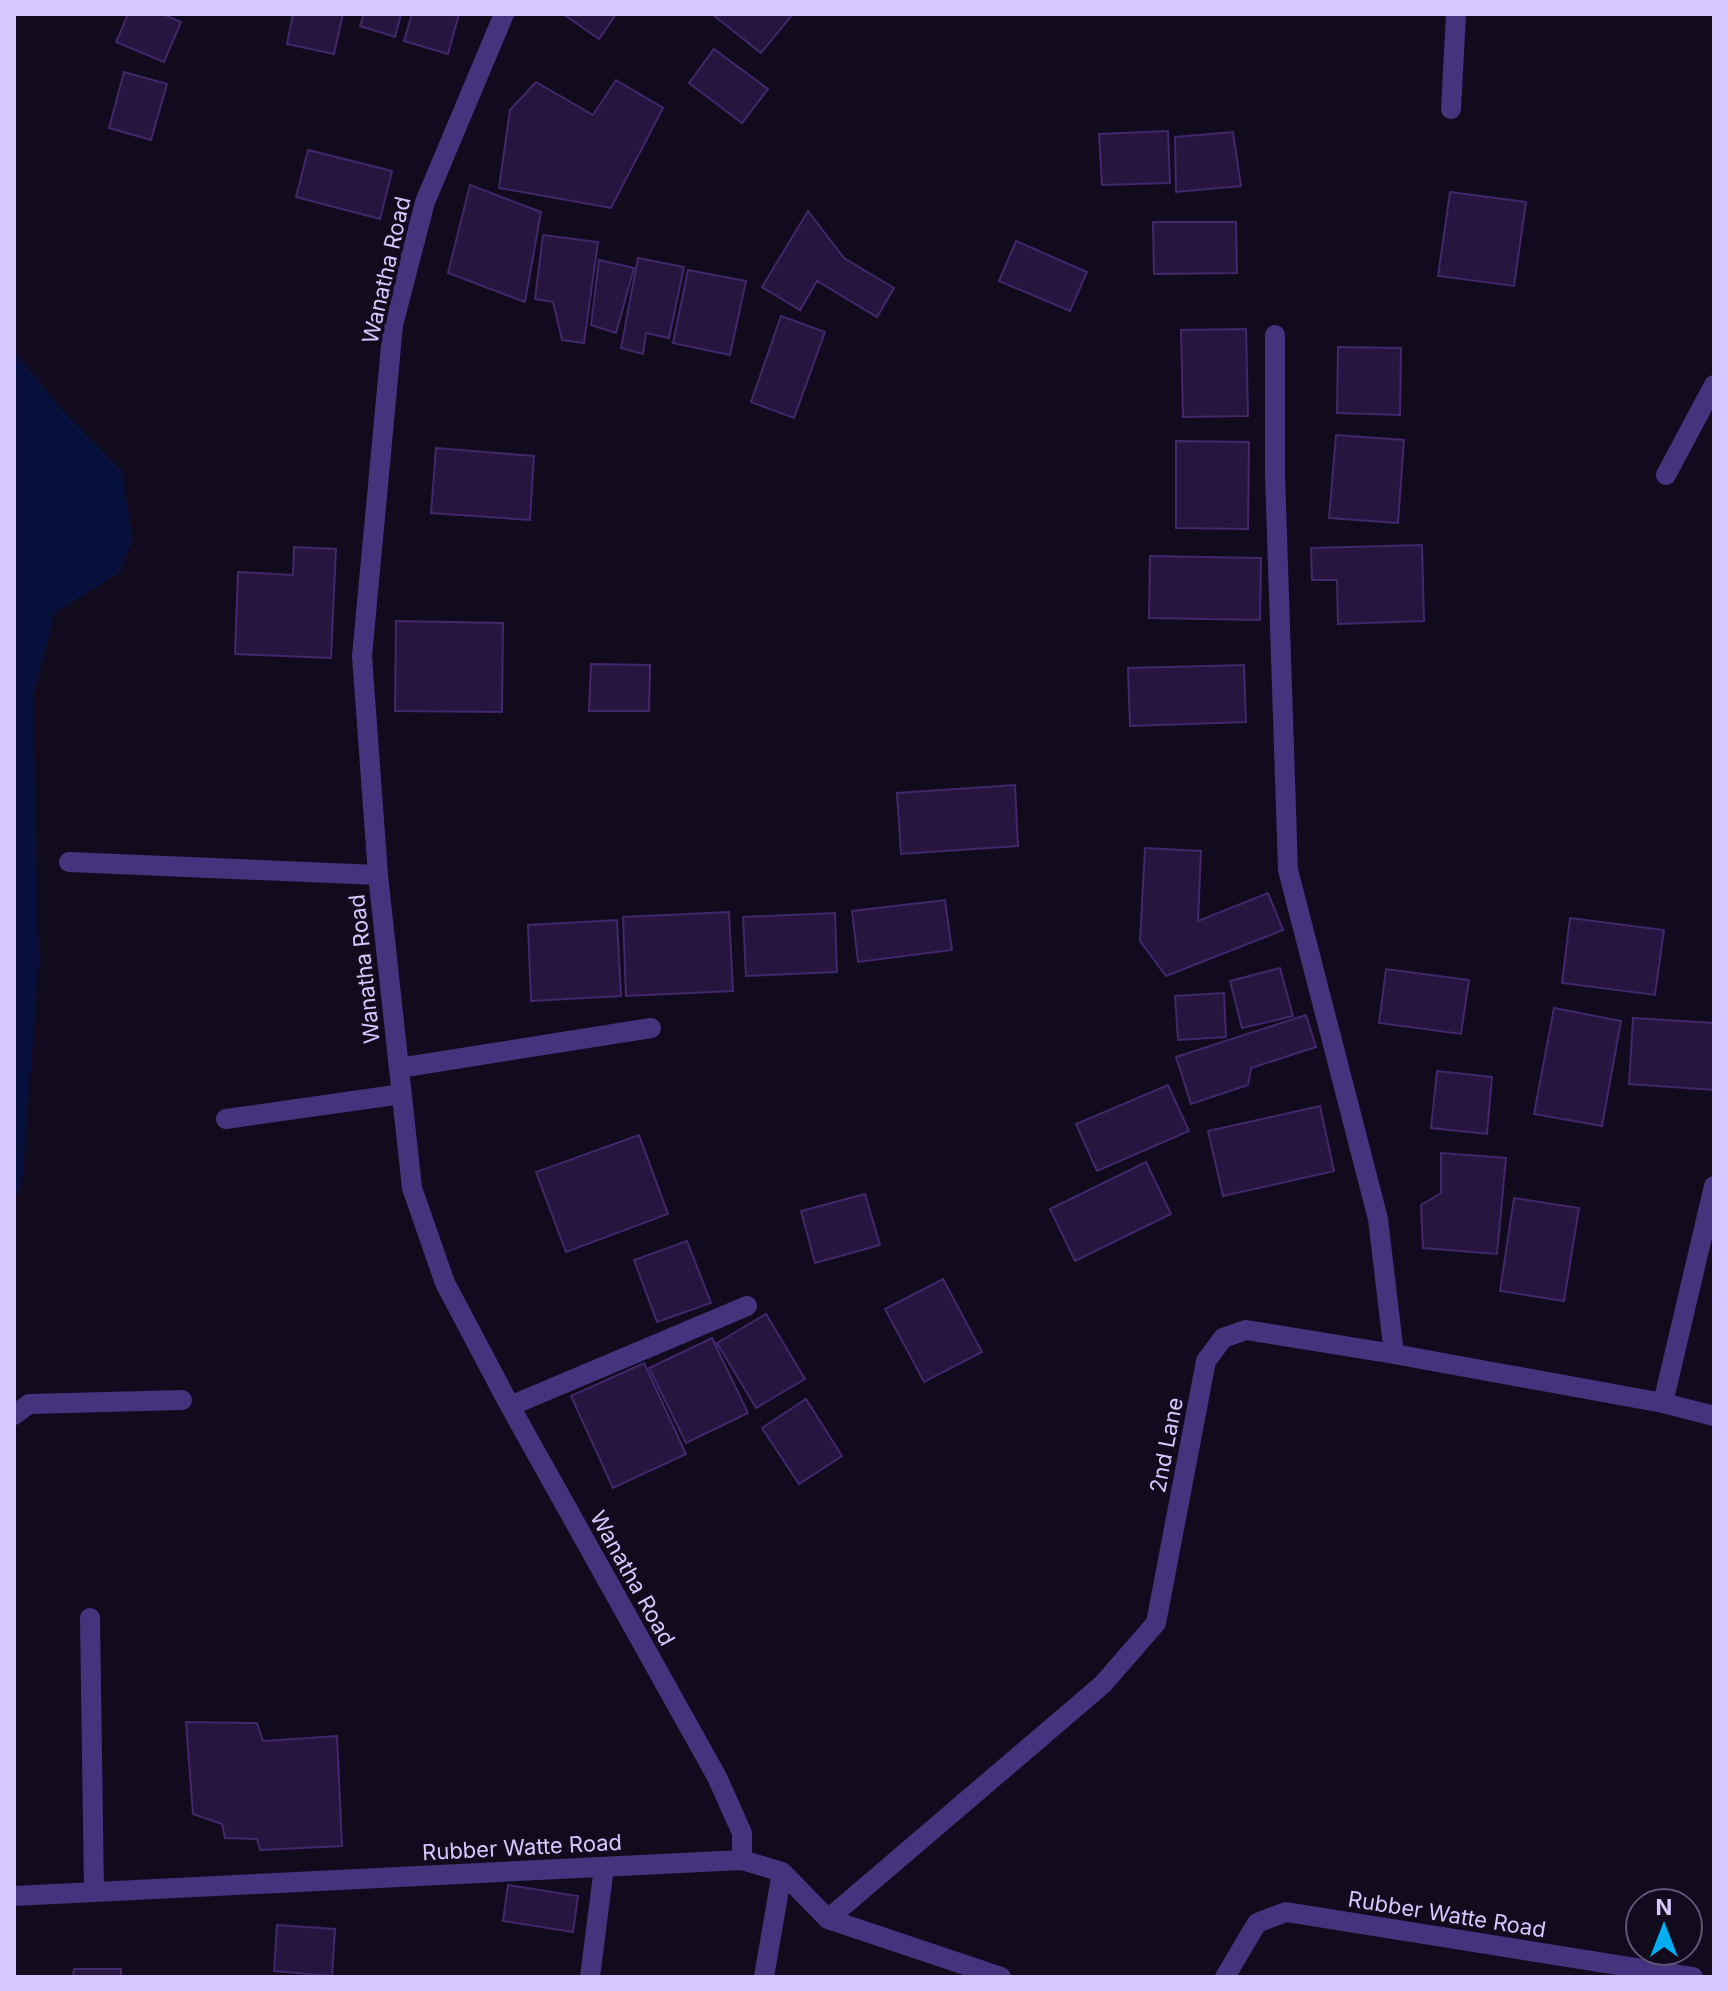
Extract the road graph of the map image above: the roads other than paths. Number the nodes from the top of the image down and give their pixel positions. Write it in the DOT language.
graph roads {
  1 [pos="504,14"];
  2 [pos="1456,14"];
  3 [pos="1451,109"];
  4 [pos="1275,335"];
  5 [pos="1714,385"];
  6 [pos="1666,475"];
  7 [pos="69,862"];
  8 [pos="378,875"];
  9 [pos="651,1028"];
  10 [pos="399,1068"];
  11 [pos="402,1094"];
  12 [pos="226,1119"];
  13 [pos="1714,1186"];
  14 [pos="747,1306"];
  15 [pos="1394,1354"];
  16 [pos="182,1400"];
  17 [pos="1663,1403"];
  18 [pos="510,1406"];
  19 [pos="14,1415"];
  20 [pos="1714,1416"];
  21 [pos="90,1618"];
  22 [pos="742,1860"];
  23 [pos="604,1867"];
  24 [pos="782,1872"];
  25 [pos="94,1892"];
  26 [pos="14,1896"];
  27 [pos="828,1919"];
  28 [pos="590,1977"];
  29 [pos="764,1977"];
  30 [pos="1001,1977"];
  31 [pos="1225,1977"];
  32 [pos="1693,1977"];
  1 -- 8 [label="street, Wanatha Road"];
  2 -- 3 [label="street"];
  4 -- 15 [label="street"];
  5 -- 6 [label="street"];
  7 -- 8 [label="street"];
  8 -- 10 [label="street, Wanatha Road"];
  9 -- 10 [label="street"];
  10 -- 11 [label="street, Wanatha Road"];
  11 -- 12 [label="street"];
  11 -- 18 [label="street, Wanatha Road"];
  13 -- 17 [label="street"];
  14 -- 18 [label="street"];
  15 -- 17 [label="street, 2nd Lane"];
  15 -- 27 [label="street, 2nd Lane"];
  16 -- 19 [label="street"];
  17 -- 20 [label="street, 2nd Lane"];
  18 -- 22 [label="street, Wanatha Road"];
  21 -- 25 [label="street"];
  22 -- 23 [label="street, Rubber Watte Road"];
  22 -- 24 [label="street, Rubber Watte Road"];
  23 -- 25 [label="street, Rubber Watte Road"];
  23 -- 28 [label="street"];
  24 -- 27 [label="street, Rubber Watte Road"];
  24 -- 29 [label="street"];
  25 -- 26 [label="street, Rubber Watte Road"];
  27 -- 30 [label="street, Rubber Watte Road"];
  31 -- 32 [label="street, Rubber Watte Road"];
}
